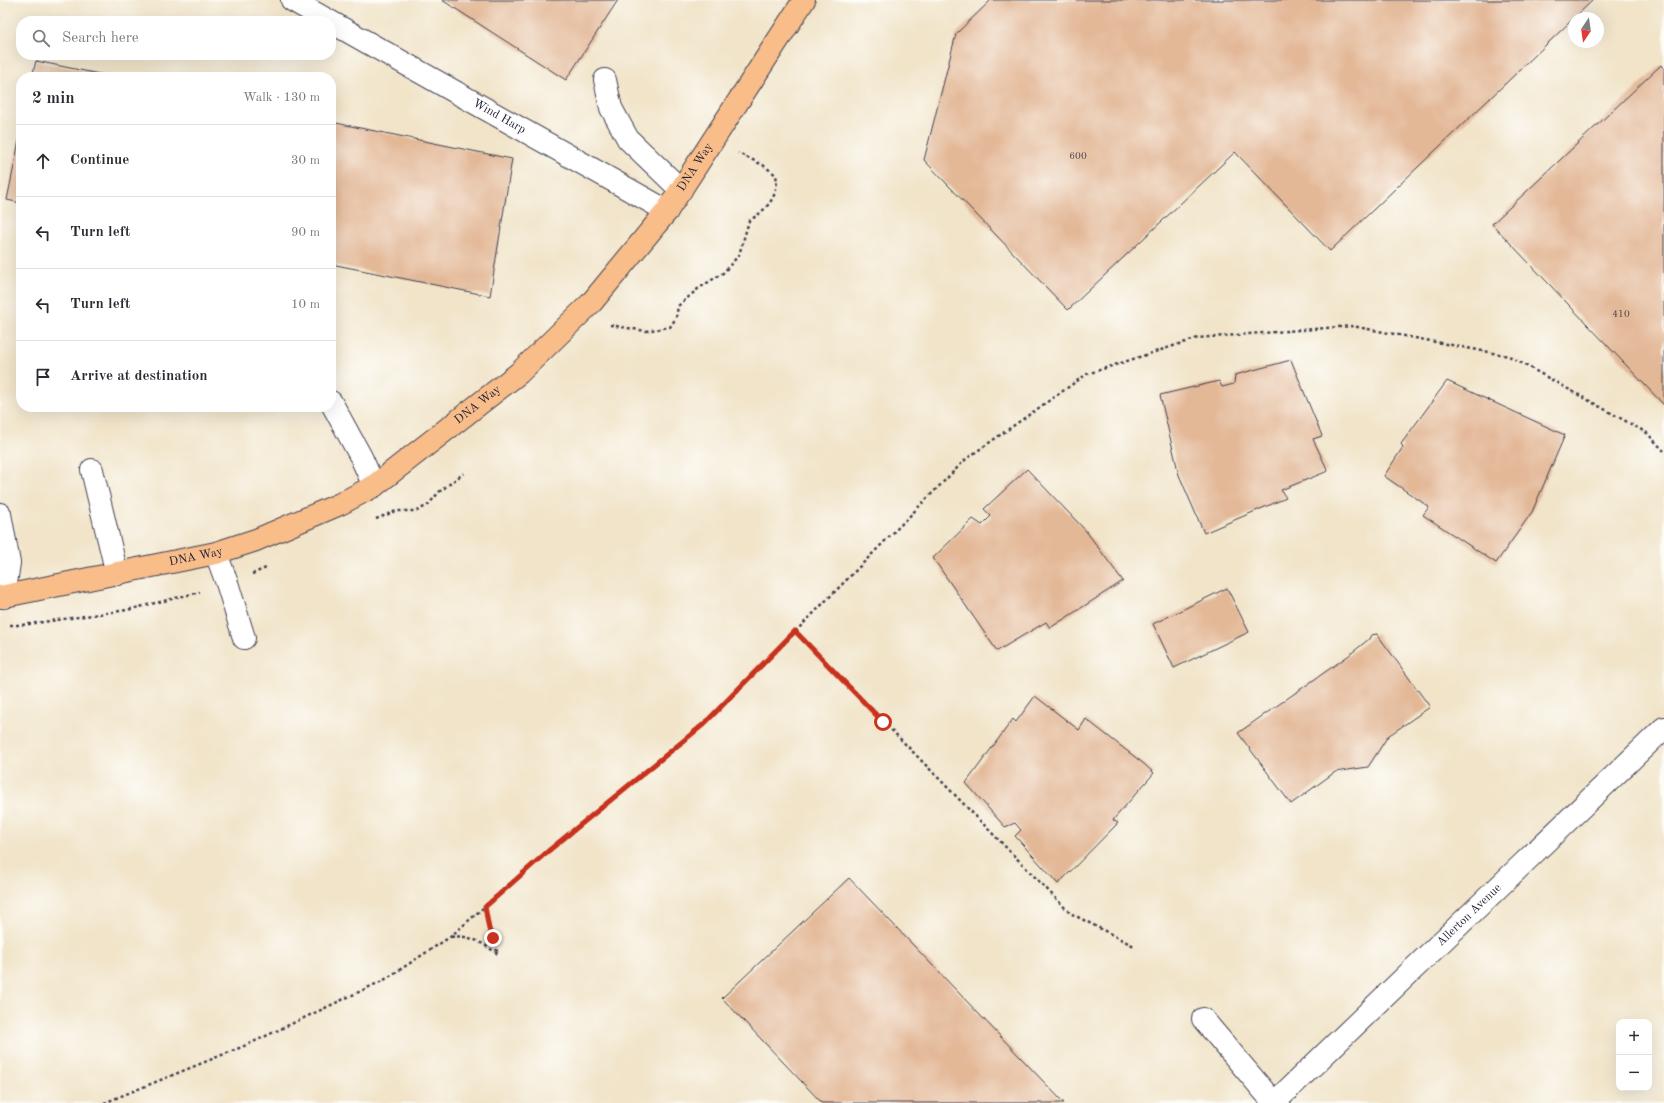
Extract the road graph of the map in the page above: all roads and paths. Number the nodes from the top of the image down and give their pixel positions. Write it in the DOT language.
graph roads {
  1 [pos="292,0"];
  2 [pos="804,0"];
  3 [pos="320,16"];
  4 [pos="336,25"];
  5 [pos="605,80"];
  6 [pos="713,140"];
  7 [pos="681,190"];
  8 [pos="667,212"];
  9 [pos="575,318"];
  10 [pos="336,411"];
  11 [pos="1664,451"];
  12 [pos="92,470"];
  13 [pos="374,486"];
  14 [pos="0,514"];
  15 [pos="216,553"];
  16 [pos="117,574"];
  17 [pos="2,597"];
  18 [pos="795,631"];
  19 [pos="244,638"];
  20 [pos="1664,728"];
  21 [pos="485,907"];
  22 [pos="450,937"];
  23 [pos="1134,946"];
  24 [pos="1203,1019"];
  25 [pos="104,1103"];
  26 [pos="1274,1103"];
  1 -- 3 [label="street, Wind Harp"];
  2 -- 6 [label="main road, DNA Way"];
  4 -- 8 [label="street, Wind Harp"];
  5 -- 7 [label="street"];
  6 -- 7 [label="main road, DNA Way"];
  6 -- 9 [label="path"];
  7 -- 8 [label="main road, DNA Way"];
  8 -- 9 [label="main road, DNA Way"];
  9 -- 13 [label="main road, DNA Way"];
  10 -- 13 [label="street"];
  11 -- 18 [label="path"];
  12 -- 16 [label="street"];
  13 -- 15 [label="main road, DNA Way"];
  14 -- 17 [label="street"];
  15 -- 16 [label="main road, DNA Way"];
  15 -- 19 [label="street"];
  16 -- 17 [label="main road, DNA Way"];
  18 -- 21 [label="path"];
  18 -- 23 [label="path"];
  20 -- 26 [label="street, Allerton Avenue"];
  21 -- 22 [label="path"];
  21 -- 22 [label="path"];
  22 -- 25 [label="path"];
  24 -- 26 [label="street"];
}
